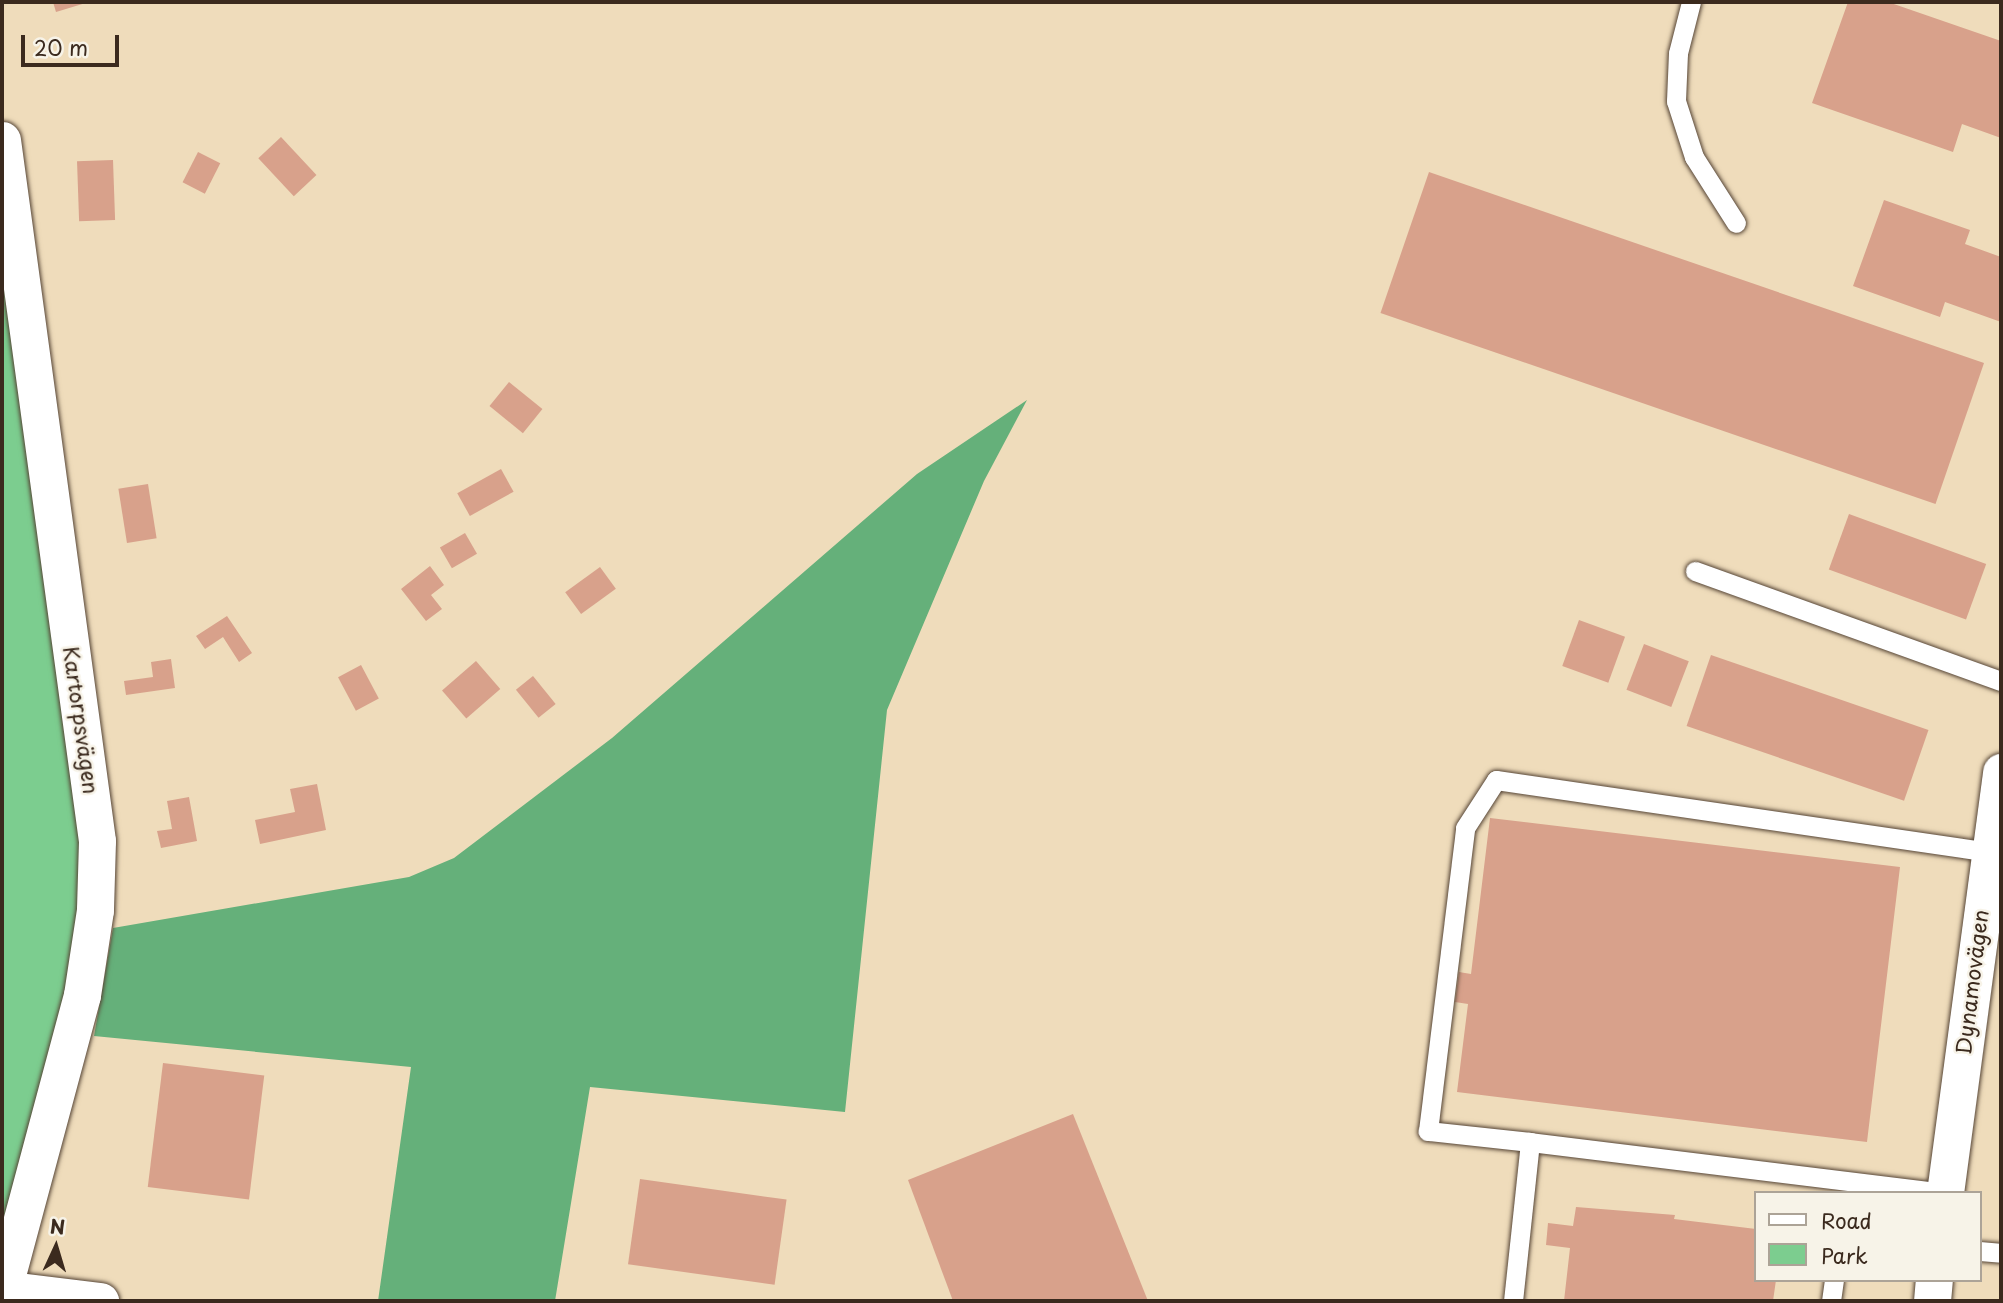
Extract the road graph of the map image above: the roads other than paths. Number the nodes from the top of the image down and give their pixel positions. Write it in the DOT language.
graph roads {
  1 [pos="1691,2"];
  2 [pos="2,139"];
  3 [pos="1736,223"];
  4 [pos="1695,571"];
  5 [pos="2001,681"];
  6 [pos="2001,772"];
  7 [pos="1989,852"];
  8 [pos="1992,896"];
  9 [pos="1530,1142"];
  10 [pos="1845,1187"];
  11 [pos="1912,1191"];
  12 [pos="1945,1191"];
  13 [pos="1982,1251"];
  14 [pos="2001,1253"];
  15 [pos="1834,1282"];
  16 [pos="1934,1282"];
  17 [pos="2,1291"];
  18 [pos="100,1301"];
  19 [pos="1513,1301"];
  20 [pos="1831,1301"];
  21 [pos="1932,1301"];
  1 -- 3 [label="lane"];
  2 -- 17 [label="street, Kartorpsvägen"];
  4 -- 5 [label="lane"];
  6 -- 7 [label="street, Dynamovägen"];
  7 -- 8 [label="street, Dynamovägen"];
  7 -- 9 [label="lane"];
  8 -- 12 [label="street, Dynamovägen"];
  9 -- 10 [label="lane"];
  9 -- 19 [label="lane"];
  10 -- 11 [label="lane"];
  13 -- 14 [label="lane"];
  15 -- 20 [label="lane"];
  16 -- 21 [label="street"];
  17 -- 18 [label="street"];
}
